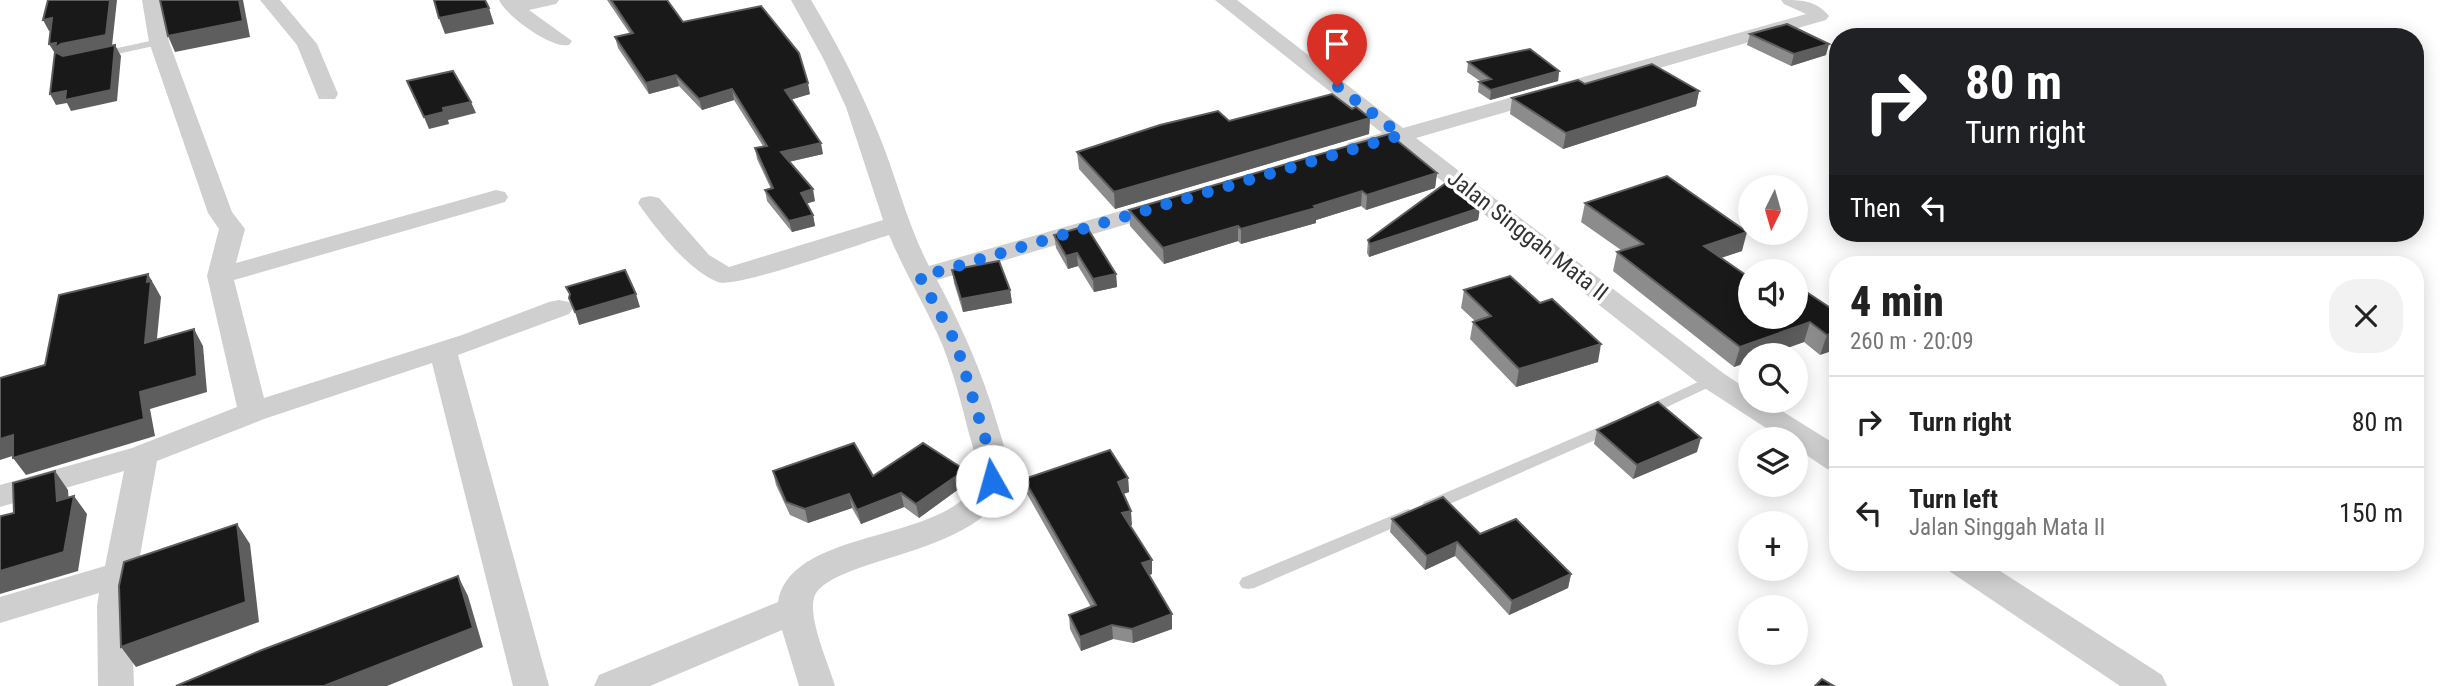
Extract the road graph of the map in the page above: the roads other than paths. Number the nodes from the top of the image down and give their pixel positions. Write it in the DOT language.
graph roads {
  1 [pos="152,0"];
  2 [pos="270,0"];
  3 [pos="549,0"];
  4 [pos="801,0"];
  5 [pos="1225,0"];
  6 [pos="1791,0"];
  7 [pos="511,4"];
  8 [pos="562,41"];
  9 [pos="159,42"];
  10 [pos="81,59"];
  11 [pos="327,94"];
  12 [pos="1401,135"];
  13 [pos="1335,155"];
  14 [pos="496,197"];
  15 [pos="1190,198"];
  16 [pos="650,204"];
  17 [pos="897,224"];
  18 [pos="936,273"];
  19 [pos="220,276"];
  20 [pos="559,308"];
  21 [pos="443,351"];
  22 [pos="1713,380"];
  23 [pos="253,412"];
  24 [pos="143,455"];
  25 [pos="1829,455"];
  26 [pos="0,496"];
  27 [pos="1975,571"];
  28 [pos="121,574"];
  29 [pos="1248,583"];
  30 [pos="796,609"];
  31 [pos="0,610"];
  32 [pos="116,686"];
  33 [pos="531,686"];
  34 [pos="612,686"];
  35 [pos="817,686"];
  36 [pos="2149,686"];
  1 -- 9 [label="street"];
  2 -- 11 [label="street"];
  3 -- 7 [label="street"];
  4 -- 17 [label="street"];
  5 -- 12 [label="street, Jalan Singgah Mata II"];
  6 -- 12 [label="street"];
  7 -- 8 [label="street"];
  9 -- 10 [label="lane"];
  9 -- 19 [label="street"];
  12 -- 13 [label="street"];
  12 -- 22 [label="street, Jalan Singgah Mata II"];
  14 -- 19 [label="street"];
  15 -- 18 [label="street"];
  16 -- 17 [label="street"];
  17 -- 18 [label="street"];
  18 -- 30 [label="street"];
  19 -- 23 [label="street"];
  20 -- 21 [label="street"];
  21 -- 23 [label="street"];
  21 -- 33 [label="street"];
  22 -- 25 [label="street, Jalan Singgah Mata II"];
  22 -- 29 [label="lane"];
  23 -- 24 [label="street"];
  24 -- 26 [label="street"];
  24 -- 28 [label="street"];
  27 -- 36 [label="street"];
  28 -- 31 [label="street"];
  28 -- 32 [label="street"];
  30 -- 34 [label="street"];
  30 -- 35 [label="street"];
}
